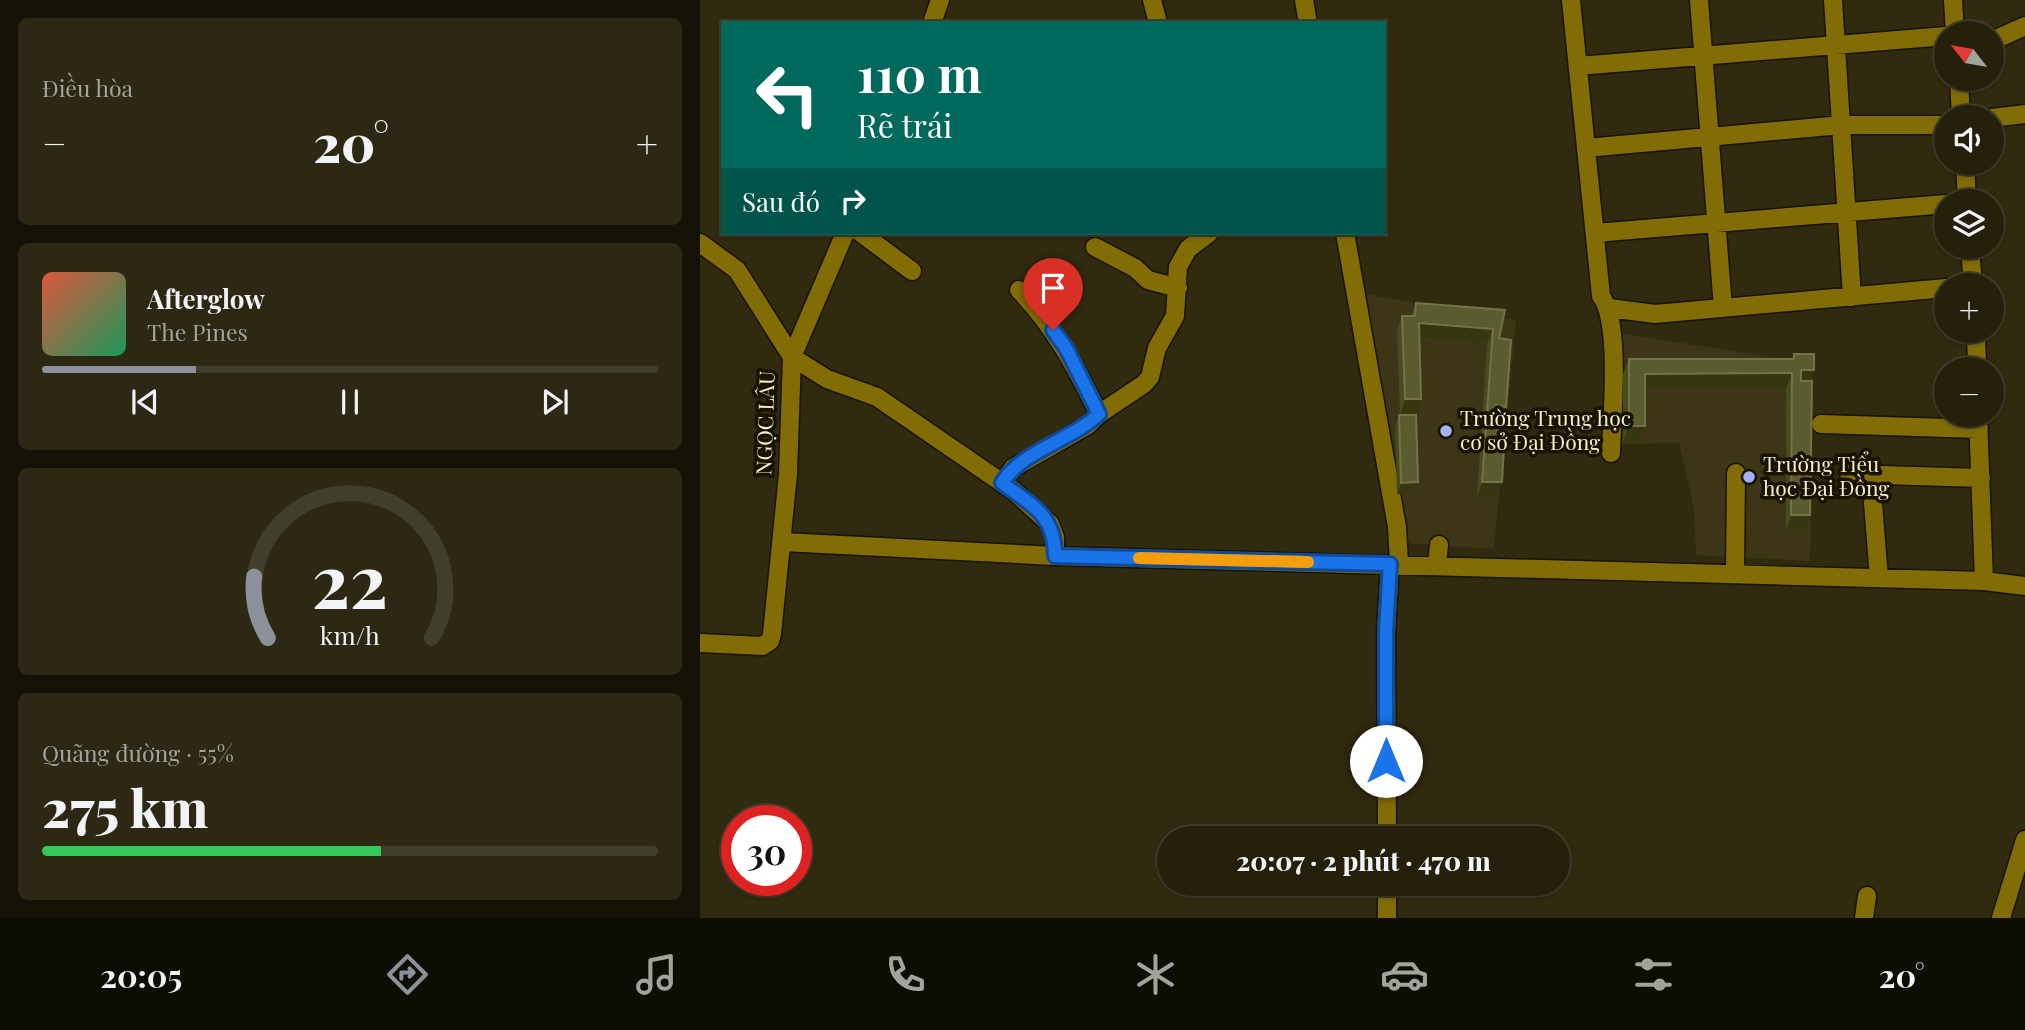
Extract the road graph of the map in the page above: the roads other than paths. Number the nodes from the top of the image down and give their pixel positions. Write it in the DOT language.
graph roads {
  1 [pos="940,0"];
  2 [pos="1152,0"];
  3 [pos="1304,0"];
  4 [pos="1571,0"];
  5 [pos="1699,0"];
  6 [pos="1833,0"];
  7 [pos="1953,0"];
  8 [pos="933,21"];
  9 [pos="1157,21"];
  10 [pos="1308,21"];
  11 [pos="1954,21"];
  12 [pos="2025,26"];
  13 [pos="2004,36"];
  14 [pos="1934,37"];
  15 [pos="1836,44"];
  16 [pos="1705,55"];
  17 [pos="1578,66"];
  18 [pos="2025,114"];
  19 [pos="2004,117"];
  20 [pos="1842,125"];
  21 [pos="1934,125"];
  22 [pos="1711,138"];
  23 [pos="1587,148"];
  24 [pos="1934,205"];
  25 [pos="1848,212"];
  26 [pos="1716,223"];
  27 [pos="1595,233"];
  28 [pos="844,235"];
  29 [pos="864,235"];
  30 [pos="1345,235"];
  31 [pos="1188,239"];
  32 [pos="700,243"];
  33 [pos="1095,247"];
  34 [pos="912,271"];
  35 [pos="1178,288"];
  36 [pos="1934,289"];
  37 [pos="1018,290"];
  38 [pos="1852,297"];
  39 [pos="1609,307"];
  40 [pos="1723,308"];
  41 [pos="792,357"];
  42 [pos="1099,414"];
  43 [pos="1934,423"];
  44 [pos="1821,424"];
  45 [pos="1979,427"];
  46 [pos="1611,453"];
  47 [pos="1736,473"];
  48 [pos="1849,474"];
  49 [pos="1981,478"];
  50 [pos="1002,483"];
  51 [pos="1873,503"];
  52 [pos="783,542"];
  53 [pos="1439,545"];
  54 [pos="1055,556"];
  55 [pos="1394,564"];
  56 [pos="1437,565"];
  57 [pos="1735,574"];
  58 [pos="1879,578"];
  59 [pos="1984,581"];
  60 [pos="2025,586"];
  61 [pos="700,643"];
  62 [pos="1387,826"];
  63 [pos="2025,840"];
  64 [pos="1387,896"];
  65 [pos="1867,896"];
  66 [pos="1387,918"];
  67 [pos="1864,918"];
  68 [pos="2001,918"];
  1 -- 8 [label="street"];
  2 -- 9 [label="street"];
  3 -- 10 [label="street"];
  4 -- 17 [label="street"];
  5 -- 16 [label="street"];
  6 -- 15 [label="street"];
  7 -- 11 [label="street"];
  12 -- 13 [label="street"];
  14 -- 15 [label="street"];
  15 -- 16 [label="street"];
  15 -- 20 [label="street"];
  16 -- 17 [label="street"];
  16 -- 22 [label="street"];
  17 -- 23 [label="street"];
  18 -- 19 [label="street"];
  20 -- 21 [label="street"];
  20 -- 22 [label="street"];
  20 -- 25 [label="street"];
  22 -- 23 [label="street"];
  22 -- 26 [label="street"];
  23 -- 27 [label="street"];
  24 -- 25 [label="street"];
  25 -- 26 [label="street"];
  25 -- 38 [label="street"];
  26 -- 27 [label="street"];
  26 -- 40 [label="street"];
  27 -- 39 [label="street"];
  28 -- 41 [label="street, NGỌC LÂU"];
  29 -- 34 [label="street"];
  30 -- 55 [label="street"];
  31 -- 35 [label="street"];
  32 -- 41 [label="street"];
  33 -- 35 [label="street"];
  35 -- 42 [label="street"];
  36 -- 38 [label="street"];
  37 -- 42 [label="street"];
  38 -- 40 [label="street"];
  39 -- 40 [label="street"];
  39 -- 46 [label="street"];
  41 -- 50 [label="street"];
  41 -- 52 [label="street, NGỌC LÂU"];
  42 -- 50 [label="street"];
  43 -- 44 [label="street"];
  45 -- 49 [label="street"];
  47 -- 57 [label="street"];
  48 -- 49 [label="street"];
  49 -- 59 [label="street"];
  50 -- 54 [label="street"];
  51 -- 58 [label="street"];
  52 -- 54 [label="street"];
  52 -- 61 [label="street, NGỌC LÂU"];
  53 -- 56 [label="street"];
  54 -- 55 [label="street"];
  55 -- 56 [label="street"];
  55 -- 62 [label="street"];
  56 -- 57 [label="street"];
  57 -- 58 [label="street"];
  58 -- 59 [label="street"];
  59 -- 60 [label="street"];
  63 -- 68 [label="street"];
  64 -- 66 [label="street"];
  65 -- 67 [label="street"];
}
